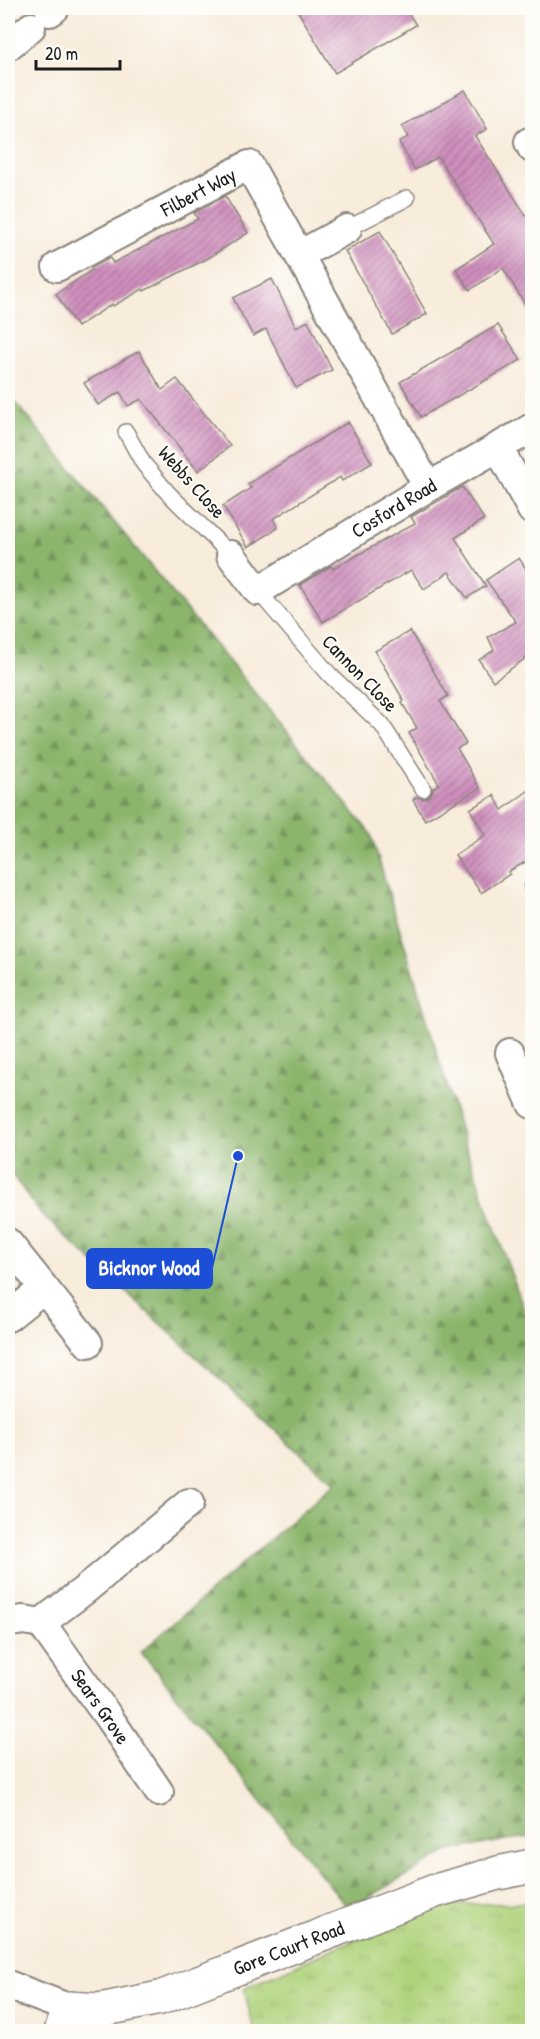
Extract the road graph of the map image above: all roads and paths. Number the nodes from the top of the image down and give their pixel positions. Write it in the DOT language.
graph roads {
  1 [pos="45,15"];
  2 [pos="8,46"];
  3 [pos="407,198"];
  4 [pos="347,229"];
  5 [pos="299,255"];
  6 [pos="57,267"];
  7 [pos="532,428"];
  8 [pos="126,432"];
  9 [pos="498,447"];
  10 [pos="428,487"];
  11 [pos="532,510"];
  12 [pos="231,555"];
  13 [pos="258,591"];
  14 [pos="423,789"];
  15 [pos="510,1053"];
  16 [pos="532,1104"];
  17 [pos="8,1243"];
  18 [pos="43,1288"];
  19 [pos="8,1317"];
  20 [pos="88,1343"];
  21 [pos="189,1503"];
  22 [pos="8,1622"];
  23 [pos="41,1623"];
  24 [pos="159,1792"];
  25 [pos="532,1866"];
  26 [pos="8,1985"];
  27 [pos="64,2020"];
  1 -- 2 [label="street"];
  3 -- 4 [label="lane"];
  4 -- 5 [label="street"];
  5 -- 6 [label="street, Filbert Way"];
  5 -- 10 [label="street, Filbert Way"];
  7 -- 9 [label="street, Cosford Road"];
  8 -- 12 [label="lane, Webbs Close"];
  9 -- 10 [label="street, Cosford Road"];
  9 -- 11 [label="street"];
  10 -- 13 [label="street, Cosford Road"];
  12 -- 13 [label="street"];
  13 -- 14 [label="lane, Cannon Close"];
  15 -- 16 [label="street"];
  17 -- 18 [label="street"];
  18 -- 19 [label="street"];
  18 -- 20 [label="street"];
  21 -- 23 [label="street"];
  22 -- 23 [label="street"];
  23 -- 24 [label="street, Sears Grove"];
  25 -- 27 [label="street, Gore Court Road"];
  26 -- 27 [label="street"];
}
